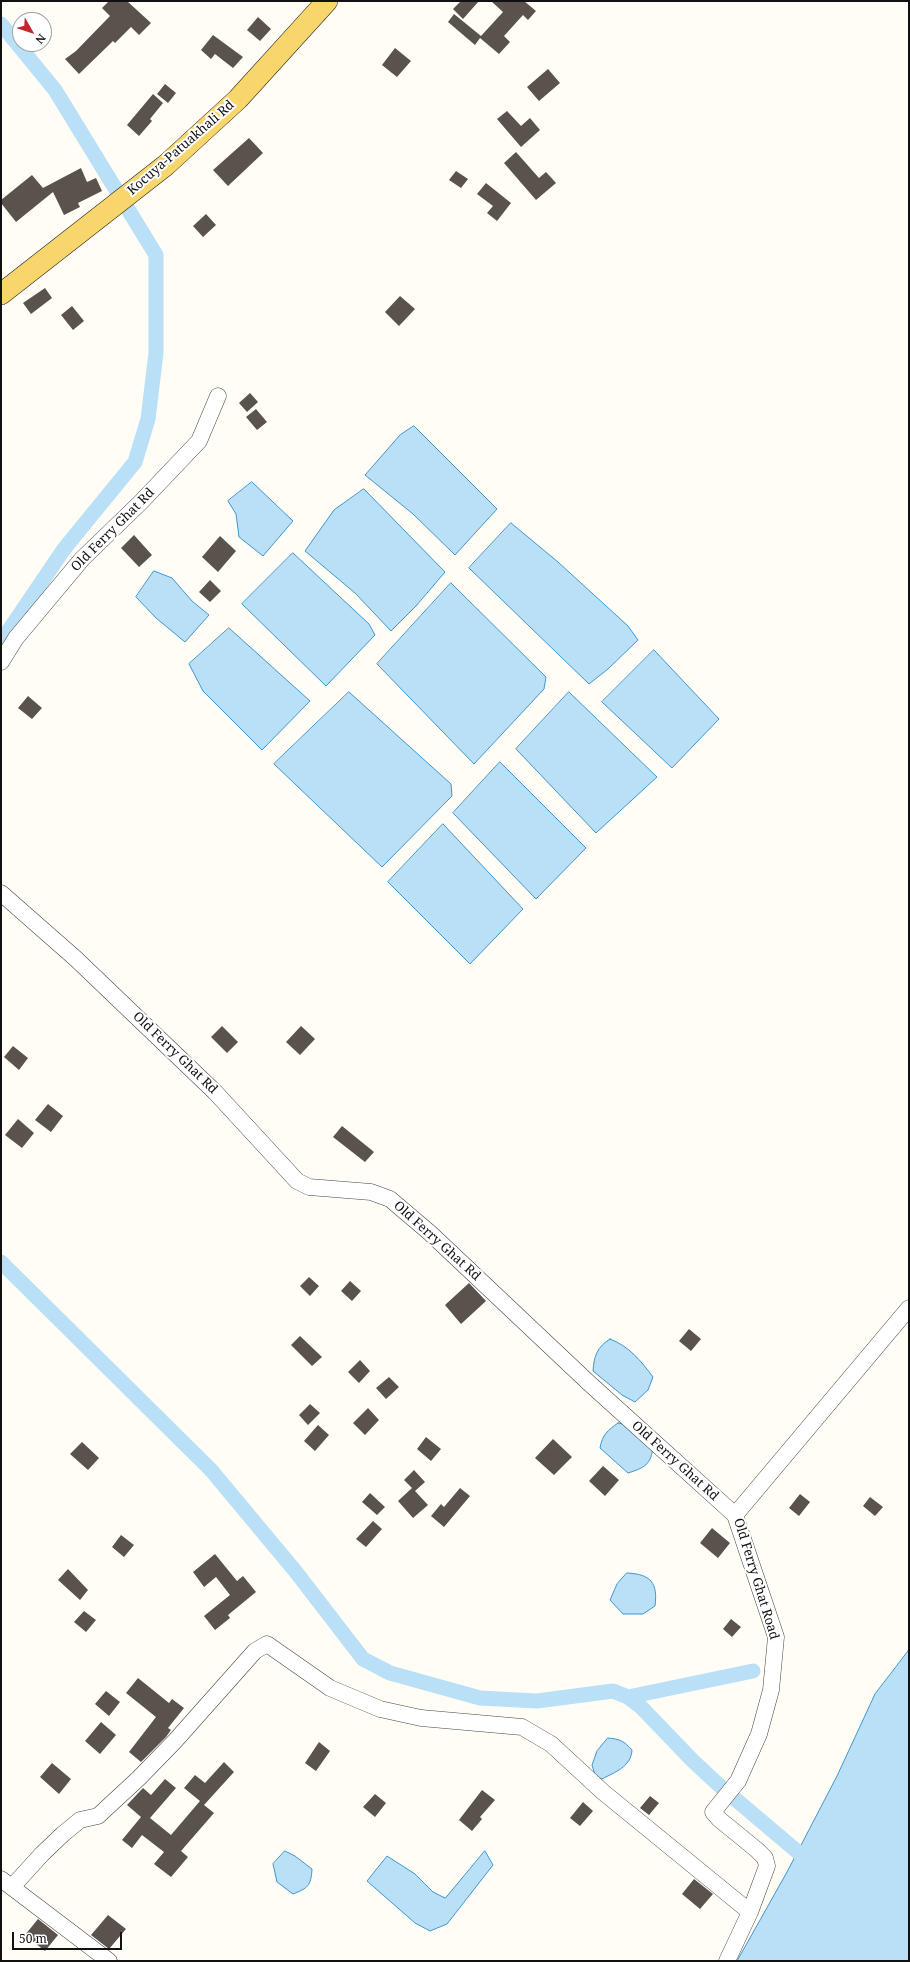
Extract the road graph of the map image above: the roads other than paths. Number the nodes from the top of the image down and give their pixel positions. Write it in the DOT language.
graph roads {
  1 [pos="326,1"];
  2 [pos="1,294"];
  3 [pos="218,396"];
  4 [pos="1,662"];
  5 [pos="1,893"];
  6 [pos="909,1308"];
  7 [pos="735,1515"];
  8 [pos="6,1883"];
  9 [pos="750,1912"];
  10 [pos="109,1961"];
  11 [pos="727,1961"];
  1 -- 2 [label="main road, Kocuya-Patuakhali Rd"];
  3 -- 4 [label="street, Old Ferry Ghat Rd"];
  5 -- 7 [label="street, Old Ferry Ghat Rd"];
  6 -- 7 [label="street, Old Ferry Ghat Road"];
  7 -- 9 [label="street, Old Ferry Ghat Road"];
  8 -- 9 [label="street"];
  8 -- 10 [label="street"];
  9 -- 11 [label="street, Old Ferry Ghat Road"];
}
